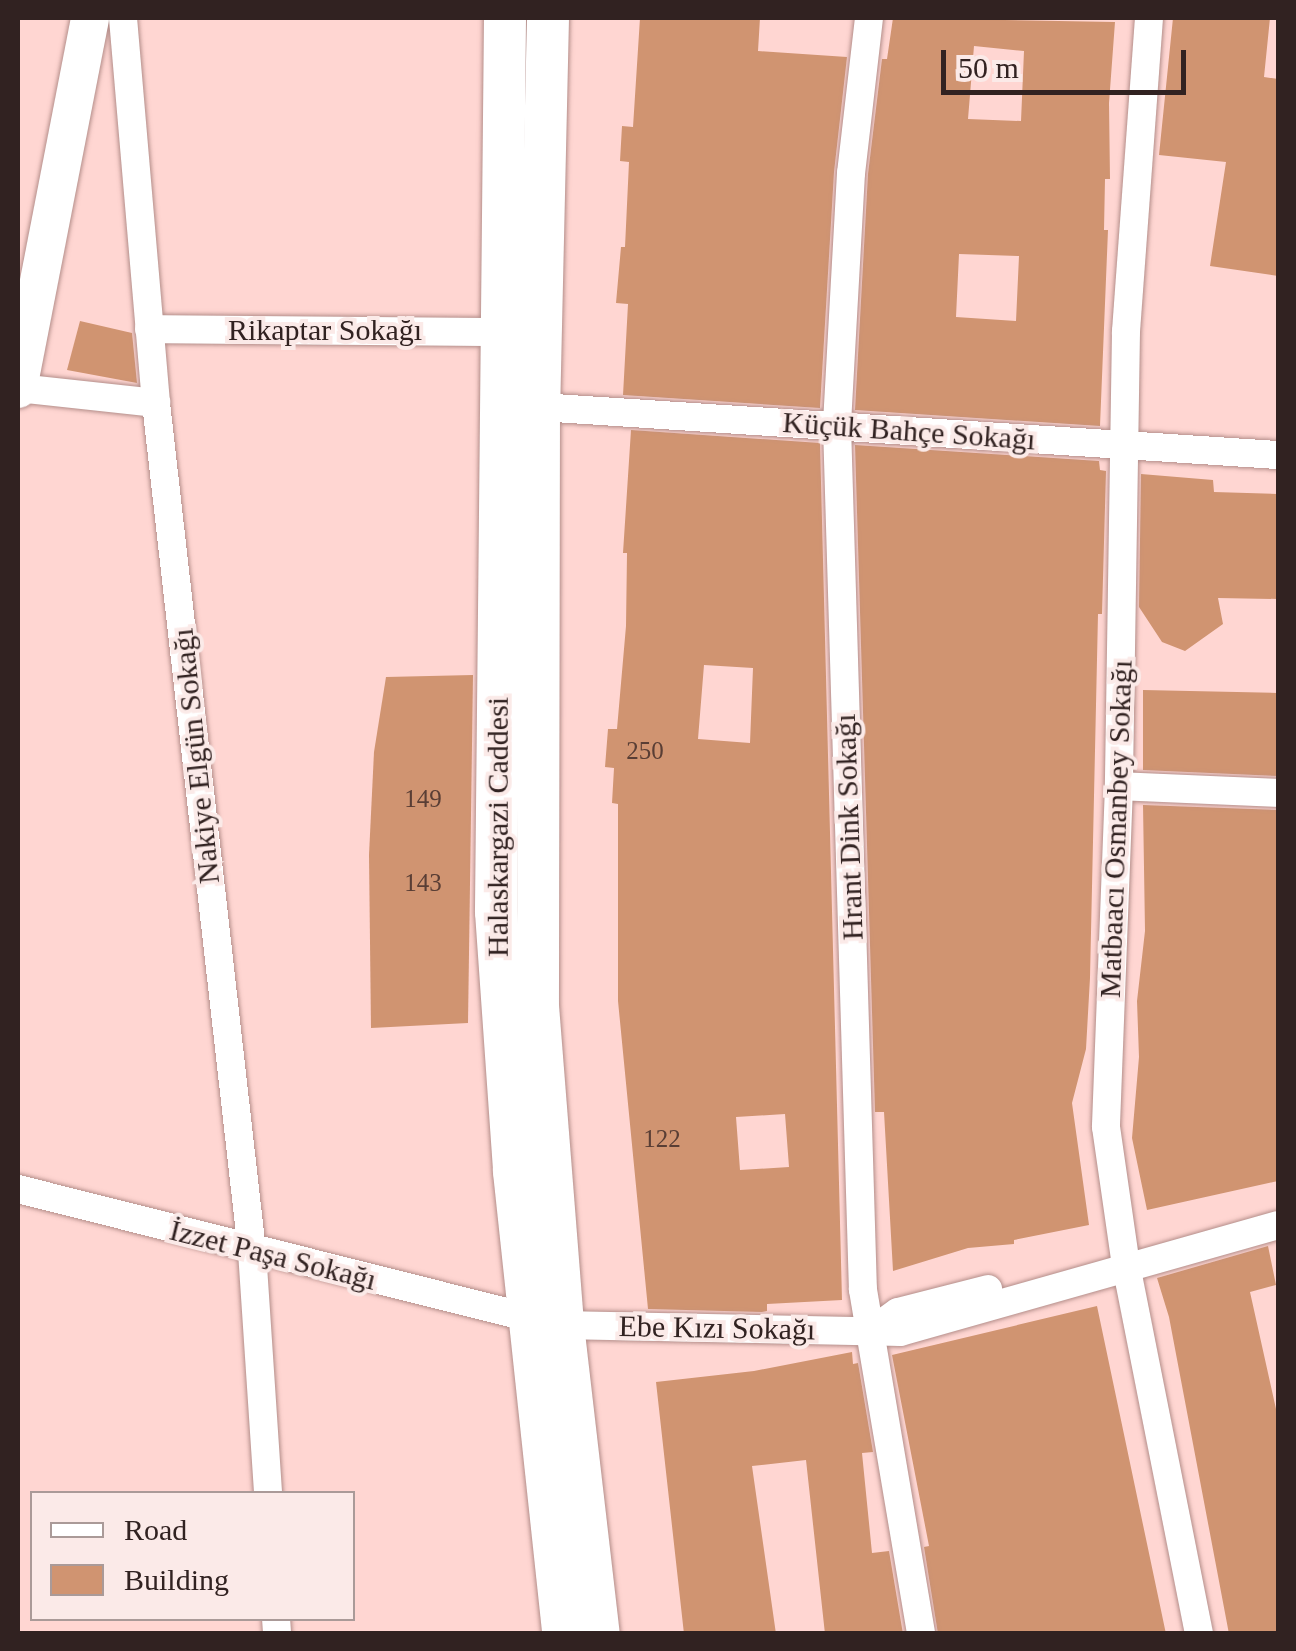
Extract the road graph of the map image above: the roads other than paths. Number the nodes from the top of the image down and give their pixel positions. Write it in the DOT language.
graph roads {
  1 [pos="90,18"];
  2 [pos="123,18"];
  3 [pos="505,18"];
  4 [pos="548,18"];
  5 [pos="869,18"];
  6 [pos="1149,18"];
  7 [pos="149,329"];
  8 [pos="500,332"];
  9 [pos="18,389"];
  10 [pos="156,403"];
  11 [pos="539,407"];
  12 [pos="837,426"];
  13 [pos="1124,445"];
  14 [pos="1278,455"];
  15 [pos="1119,786"];
  16 [pos="1278,793"];
  17 [pos="18,1189"];
  18 [pos="1278,1225"];
  19 [pos="252,1251"];
  20 [pos="1126,1265"];
  21 [pos="546,1321"];
  22 [pos="870,1332"];
  23 [pos="268,1491"];
  24 [pos="563,1634"];
  25 [pos="600,1634"];
  26 [pos="921,1634"];
  27 [pos="1198,1634"];
  1 -- 9 [label="main road"];
  2 -- 7 [label="street, Nakiye Elgün Sokağı"];
  3 -- 8 [label="main road, Halaskargazi Caddesi"];
  4 -- 11 [label="main road, Halaskargazi Caddesi"];
  5 -- 12 [label="street, Hrant Dink Sokağı"];
  6 -- 13 [label="street, Matbaacı Osmanbey Sokağı"];
  7 -- 8 [label="street, Rikaptar Sokağı"];
  7 -- 10 [label="street, Nakiye Elgün Sokağı"];
  8 -- 21 [label="main road, Halaskargazi Caddesi"];
  9 -- 10 [label="street"];
  10 -- 19 [label="street, Nakiye Elgün Sokağı"];
  11 -- 12 [label="street, Küçük Bahçe Sokağı"];
  11 -- 21 [label="main road, Halaskargazi Caddesi"];
  12 -- 13 [label="street, Küçük Bahçe Sokağı"];
  12 -- 22 [label="street, Hrant Dink Sokağı"];
  13 -- 14 [label="street, Küçük Bahçe Sokağı"];
  13 -- 15 [label="street, Matbaacı Osmanbey Sokağı"];
  15 -- 16 [label="street"];
  15 -- 20 [label="street, Matbaacı Osmanbey Sokağı"];
  17 -- 19 [label="street, İzzet Paşa Sokağı"];
  18 -- 20 [label="street, Ebe Kızı Sokağı"];
  19 -- 21 [label="street, İzzet Paşa Sokağı"];
  19 -- 23 [label="street, Nakiye Elgün Sokağı"];
  20 -- 22 [label="street, Ebe Kızı Sokağı"];
  20 -- 27 [label="street, Matbaacı Osmanbey Sokağı"];
  21 -- 22 [label="street, Ebe Kızı Sokağı"];
  21 -- 24 [label="main road, Halaskargazi Caddesi"];
  21 -- 25 [label="main road, Halaskargazi Caddesi"];
  22 -- 26 [label="street, Hrant Dink Sokağı"];
}
